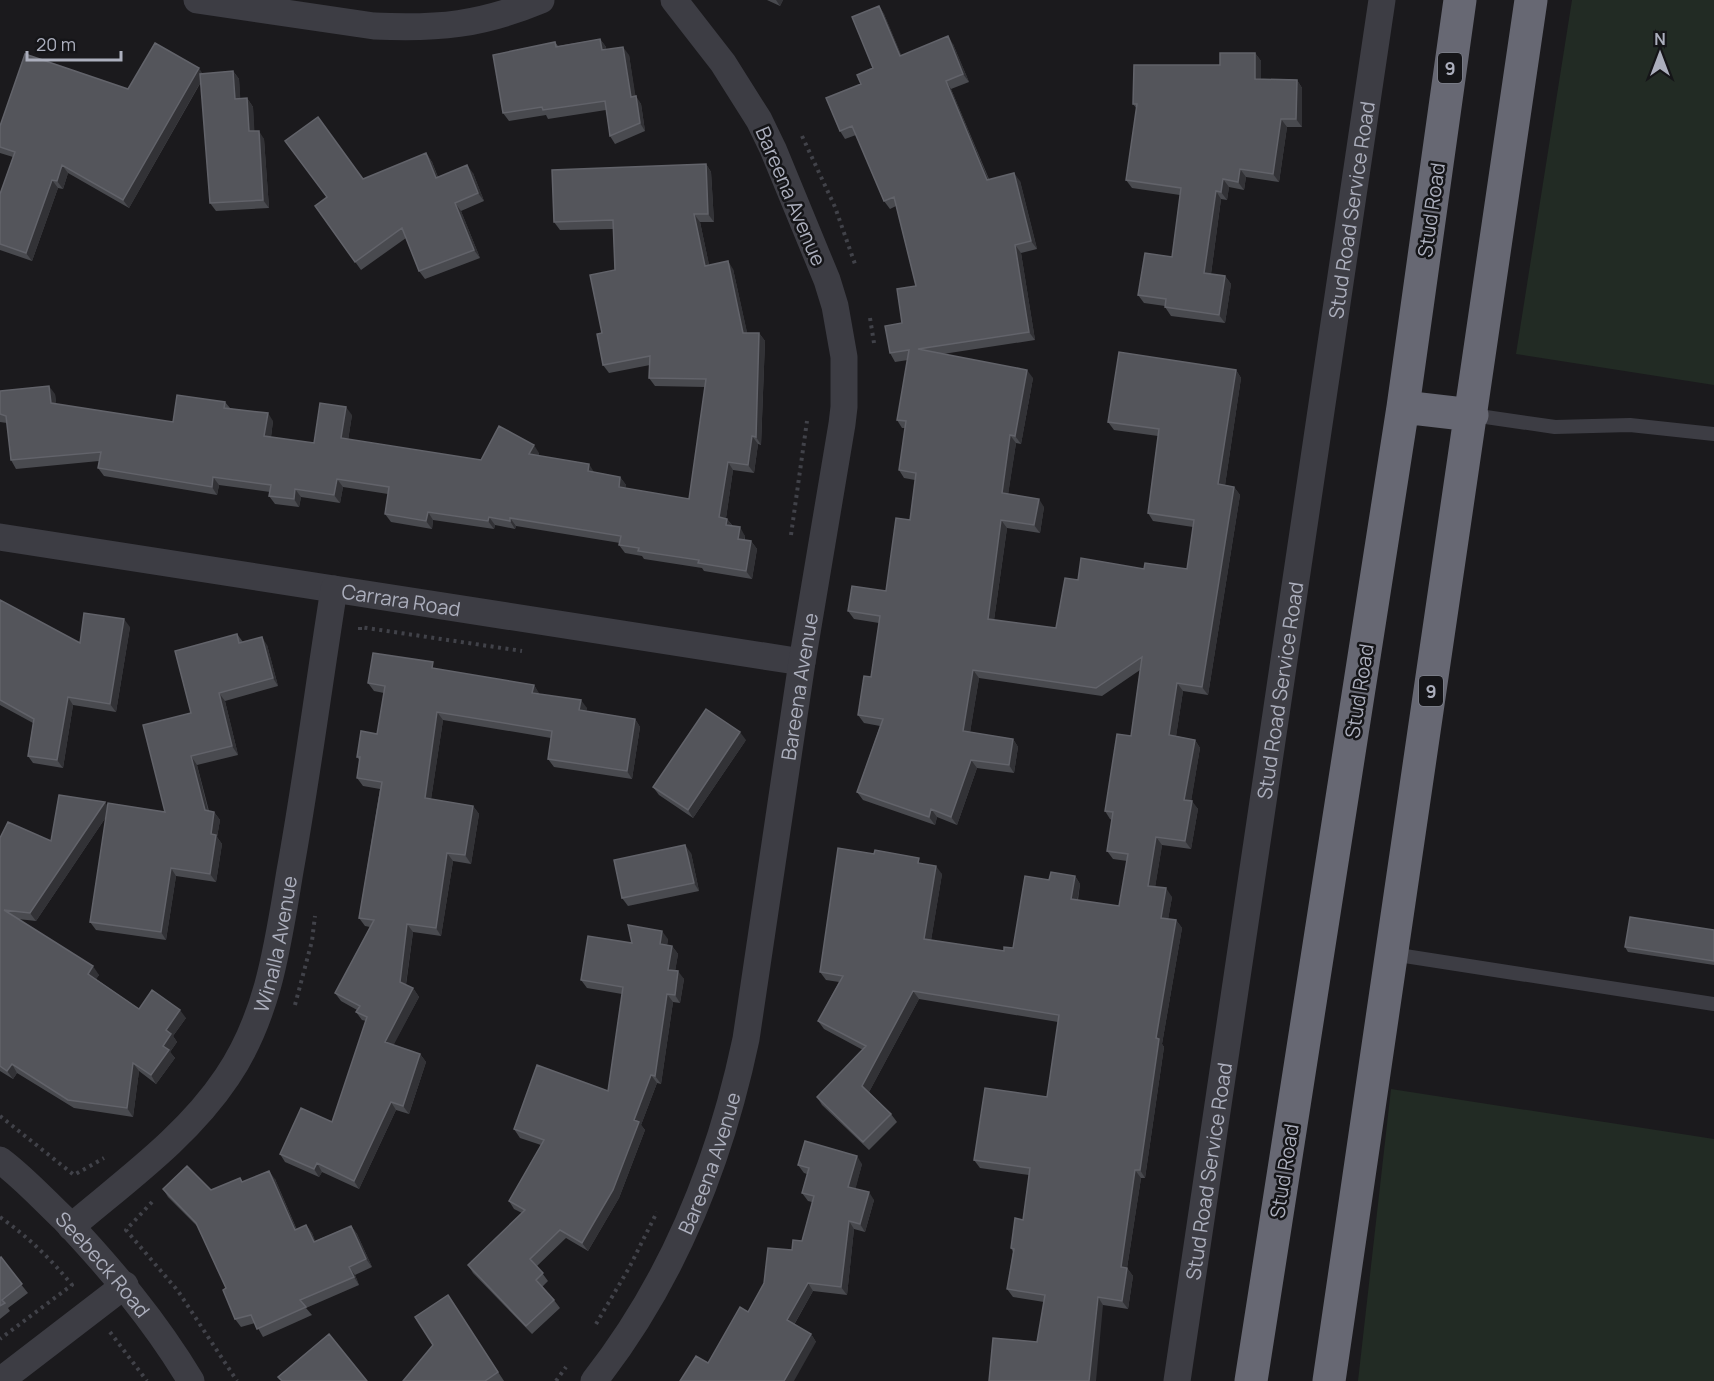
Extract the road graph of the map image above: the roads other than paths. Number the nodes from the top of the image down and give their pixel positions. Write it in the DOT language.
graph roads {
  1 [pos="197,0"];
  2 [pos="541,0"];
  3 [pos="674,0"];
  4 [pos="1382,0"];
  5 [pos="1460,0"];
  6 [pos="1531,0"];
  7 [pos="1403,407"];
  8 [pos="1472,415"];
  9 [pos="1714,434"];
  10 [pos="0,537"];
  11 [pos="334,589"];
  12 [pos="802,662"];
  13 [pos="1392,954"];
  14 [pos="1714,1004"];
  15 [pos="0,1160"];
  16 [pos="71,1227"];
  17 [pos="125,1285"];
  18 [pos="0,1381"];
  19 [pos="191,1381"];
  20 [pos="594,1381"];
  21 [pos="1177,1381"];
  22 [pos="1251,1381"];
  23 [pos="1329,1381"];
  1 -- 2 [label="street"];
  3 -- 12 [label="street, Bareena Avenue"];
  4 -- 21 [label="street, Stud Road Service Road"];
  5 -- 7 [label="highway, Stud Road / 9"];
  6 -- 8 [label="highway, 9"];
  7 -- 8 [label="highway"];
  7 -- 22 [label="highway, Stud Road / 9"];
  8 -- 9 [label="lane"];
  8 -- 13 [label="highway, 9"];
  10 -- 11 [label="street, Carrara Road"];
  11 -- 12 [label="street, Carrara Road"];
  11 -- 16 [label="street, Winalla Avenue"];
  12 -- 20 [label="street, Bareena Avenue"];
  13 -- 14 [label="lane"];
  13 -- 23 [label="highway, 9"];
  15 -- 16 [label="street, Seebeck Road"];
  16 -- 17 [label="street, Seebeck Road"];
  17 -- 18 [label="street"];
  17 -- 19 [label="street, Seebeck Road"];
}
